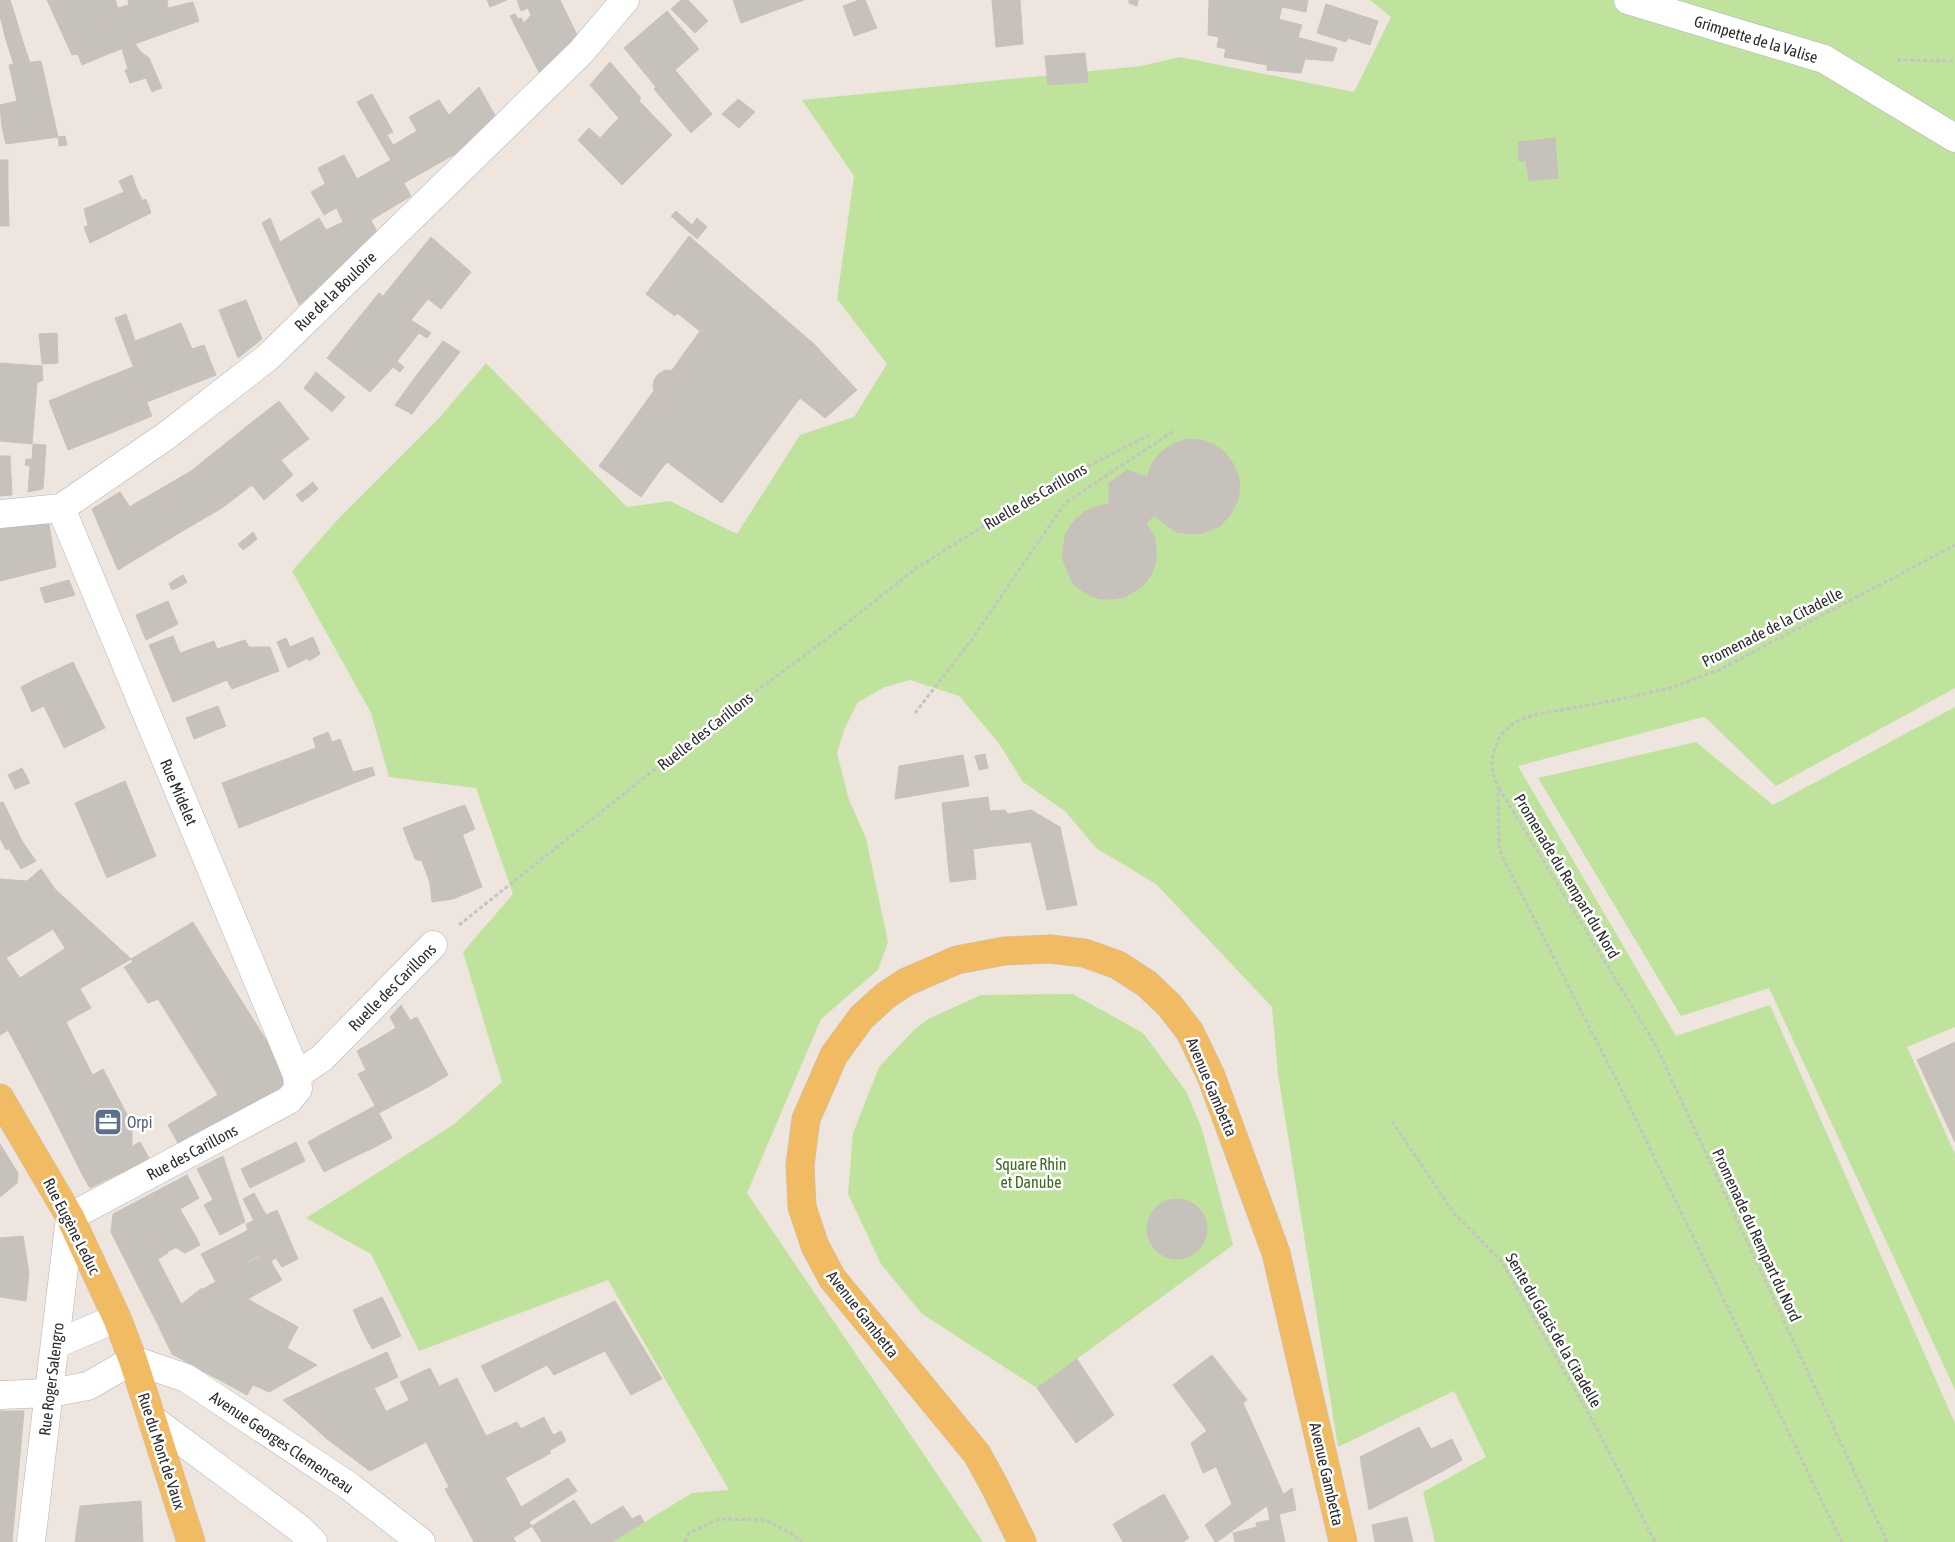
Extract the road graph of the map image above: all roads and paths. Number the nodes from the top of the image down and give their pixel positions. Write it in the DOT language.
graph roads {
  1 [pos="625,0"];
  2 [pos="1628,0"];
  3 [pos="1955,138"];
  4 [pos="1175,430"];
  5 [pos="1149,435"];
  6 [pos="61,508"];
  7 [pos="0,514"];
  8 [pos="1955,545"];
  9 [pos="915,713"];
  10 [pos="1498,786"];
  11 [pos="433,945"];
  12 [pos="298,1075"];
  13 [pos="0,1098"];
  14 [pos="1392,1121"];
  15 [pos="70,1217"];
  16 [pos="117,1318"];
  17 [pos="56,1344"];
  18 [pos="133,1360"];
  19 [pos="50,1393"];
  20 [pos="0,1395"];
  21 [pos="152,1419"];
  22 [pos="32,1542"];
  23 [pos="191,1542"];
  24 [pos="313,1542"];
  25 [pos="421,1542"];
  26 [pos="685,1542"];
  27 [pos="802,1542"];
  28 [pos="1022,1542"];
  29 [pos="1343,1542"];
  30 [pos="1656,1542"];
  31 [pos="1842,1542"];
  32 [pos="1887,1542"];
  1 -- 6 [label="street, Rue de la Bouloire"];
  2 -- 3 [label="street, Grimpette de la Valise"];
  4 -- 9 [label="path"];
  5 -- 11 [label="path, Ruelle des Carillons"];
  6 -- 7 [label="street, Rue de la Bouloire"];
  6 -- 12 [label="street, Rue Midelet"];
  8 -- 10 [label="path, Promenade de la Citadelle"];
  10 -- 31 [label="path, Promenade du Rempart du Nord"];
  10 -- 32 [label="path, Promenade du Rempart du Nord"];
  11 -- 12 [label="street, Ruelle des Carillons"];
  12 -- 15 [label="street, Rue des Carillons"];
  13 -- 15 [label="main road, Rue Eugène Leduc"];
  14 -- 30 [label="path, Sente du Glacis de la Citadelle"];
  15 -- 16 [label="main road, Rue Eugène Leduc"];
  15 -- 17 [label="street, Rue Roger Salengro"];
  16 -- 17 [label="street"];
  16 -- 18 [label="main road, Rue Eugène Leduc"];
  17 -- 19 [label="street, Rue Roger Salengro"];
  18 -- 19 [label="street"];
  18 -- 21 [label="main road, Rue du Mont de Vaux"];
  18 -- 25 [label="street, Avenue Georges Clemenceau"];
  19 -- 20 [label="street"];
  19 -- 22 [label="street, Rue Roger Salengro"];
  21 -- 23 [label="main road, Rue du Mont de Vaux"];
  21 -- 24 [label="street"];
  26 -- 27 [label="path"];
  28 -- 29 [label="main road, Avenue Gambetta"];
}
